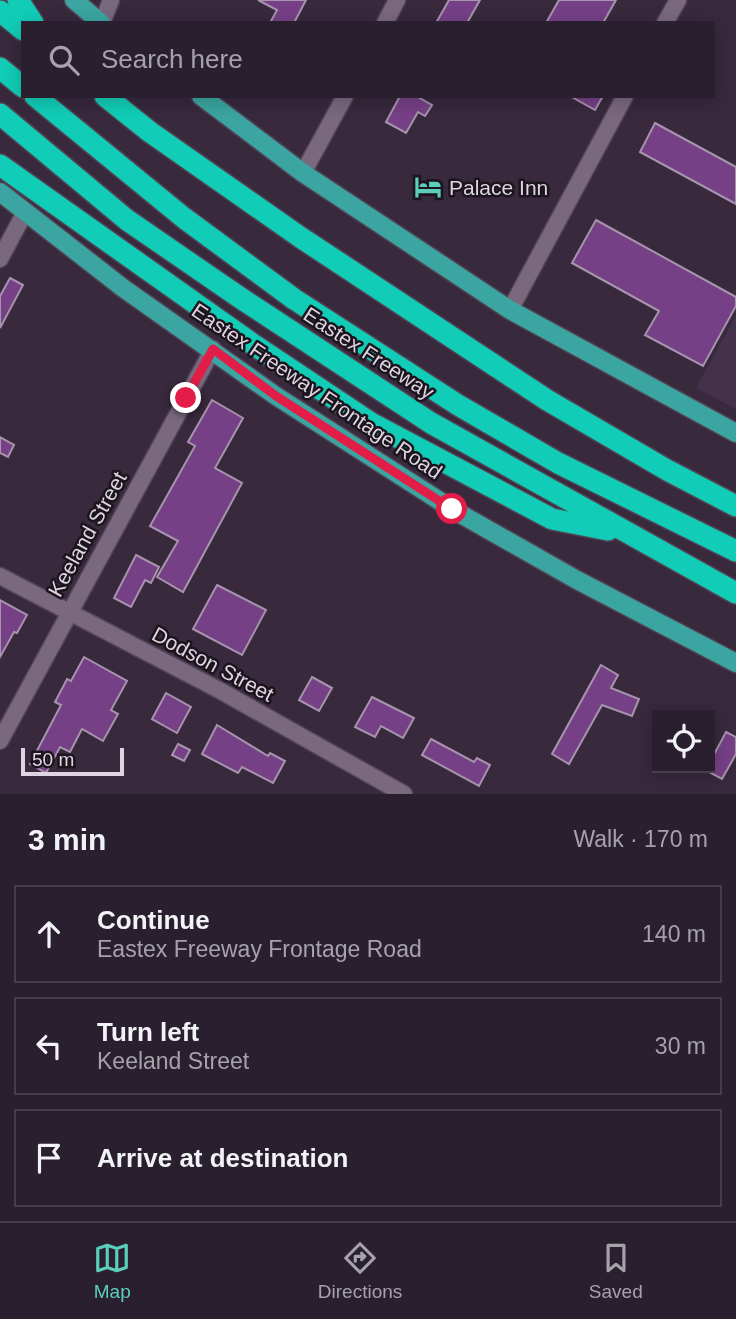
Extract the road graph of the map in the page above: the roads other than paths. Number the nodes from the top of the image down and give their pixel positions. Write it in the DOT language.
graph roads {
  1 [pos="18,0"];
  2 [pos="74,0"];
  3 [pos="111,0"];
  4 [pos="397,0"];
  5 [pos="677,0"];
  6 [pos="0,11"];
  7 [pos="32,21"];
  8 [pos="100,21"];
  9 [pos="103,21"];
  10 [pos="386,21"];
  11 [pos="666,21"];
  12 [pos="21,28"];
  13 [pos="0,68"];
  14 [pos="21,85"];
  15 [pos="37,98"];
  16 [pos="108,98"];
  17 [pos="204,98"];
  18 [pos="344,98"];
  19 [pos="624,98"];
  20 [pos="0,114"];
  21 [pos="0,165"];
  22 [pos="303,173"];
  23 [pos="0,192"];
  24 [pos="25,212"];
  25 [pos="0,259"];
  26 [pos="510,310"];
  27 [pos="213,349"];
  28 [pos="736,433"];
  29 [pos="736,506"];
  30 [pos="627,534"];
  31 [pos="736,551"];
  32 [pos="0,576"];
  33 [pos="736,593"];
  34 [pos="69,612"];
  35 [pos="736,663"];
  36 [pos="0,741"];
  37 [pos="404,794"];
  1 -- 7 [label="highway"];
  2 -- 8 [label="main road"];
  3 -- 9 [label="street"];
  4 -- 10 [label="street"];
  5 -- 11 [label="street"];
  6 -- 12 [label="highway"];
  13 -- 14 [label="highway"];
  15 -- 31 [label="highway"];
  16 -- 29 [label="highway"];
  17 -- 22 [label="main road"];
  18 -- 22 [label="street"];
  19 -- 26 [label="street"];
  20 -- 30 [label="highway, Eastex Freeway"];
  21 -- 30 [label="highway"];
  22 -- 26 [label="main road"];
  23 -- 24 [label="main road, Eastex Freeway Frontage Road"];
  24 -- 25 [label="street"];
  24 -- 27 [label="main road, Eastex Freeway Frontage Road"];
  26 -- 28 [label="main road"];
  27 -- 34 [label="street, Keeland Street"];
  27 -- 35 [label="main road, Eastex Freeway Frontage Road"];
  30 -- 33 [label="highway, Eastex Freeway"];
  32 -- 34 [label="street, Dodson Street"];
  34 -- 36 [label="street, Keeland Street"];
  34 -- 37 [label="street, Dodson Street"];
}
